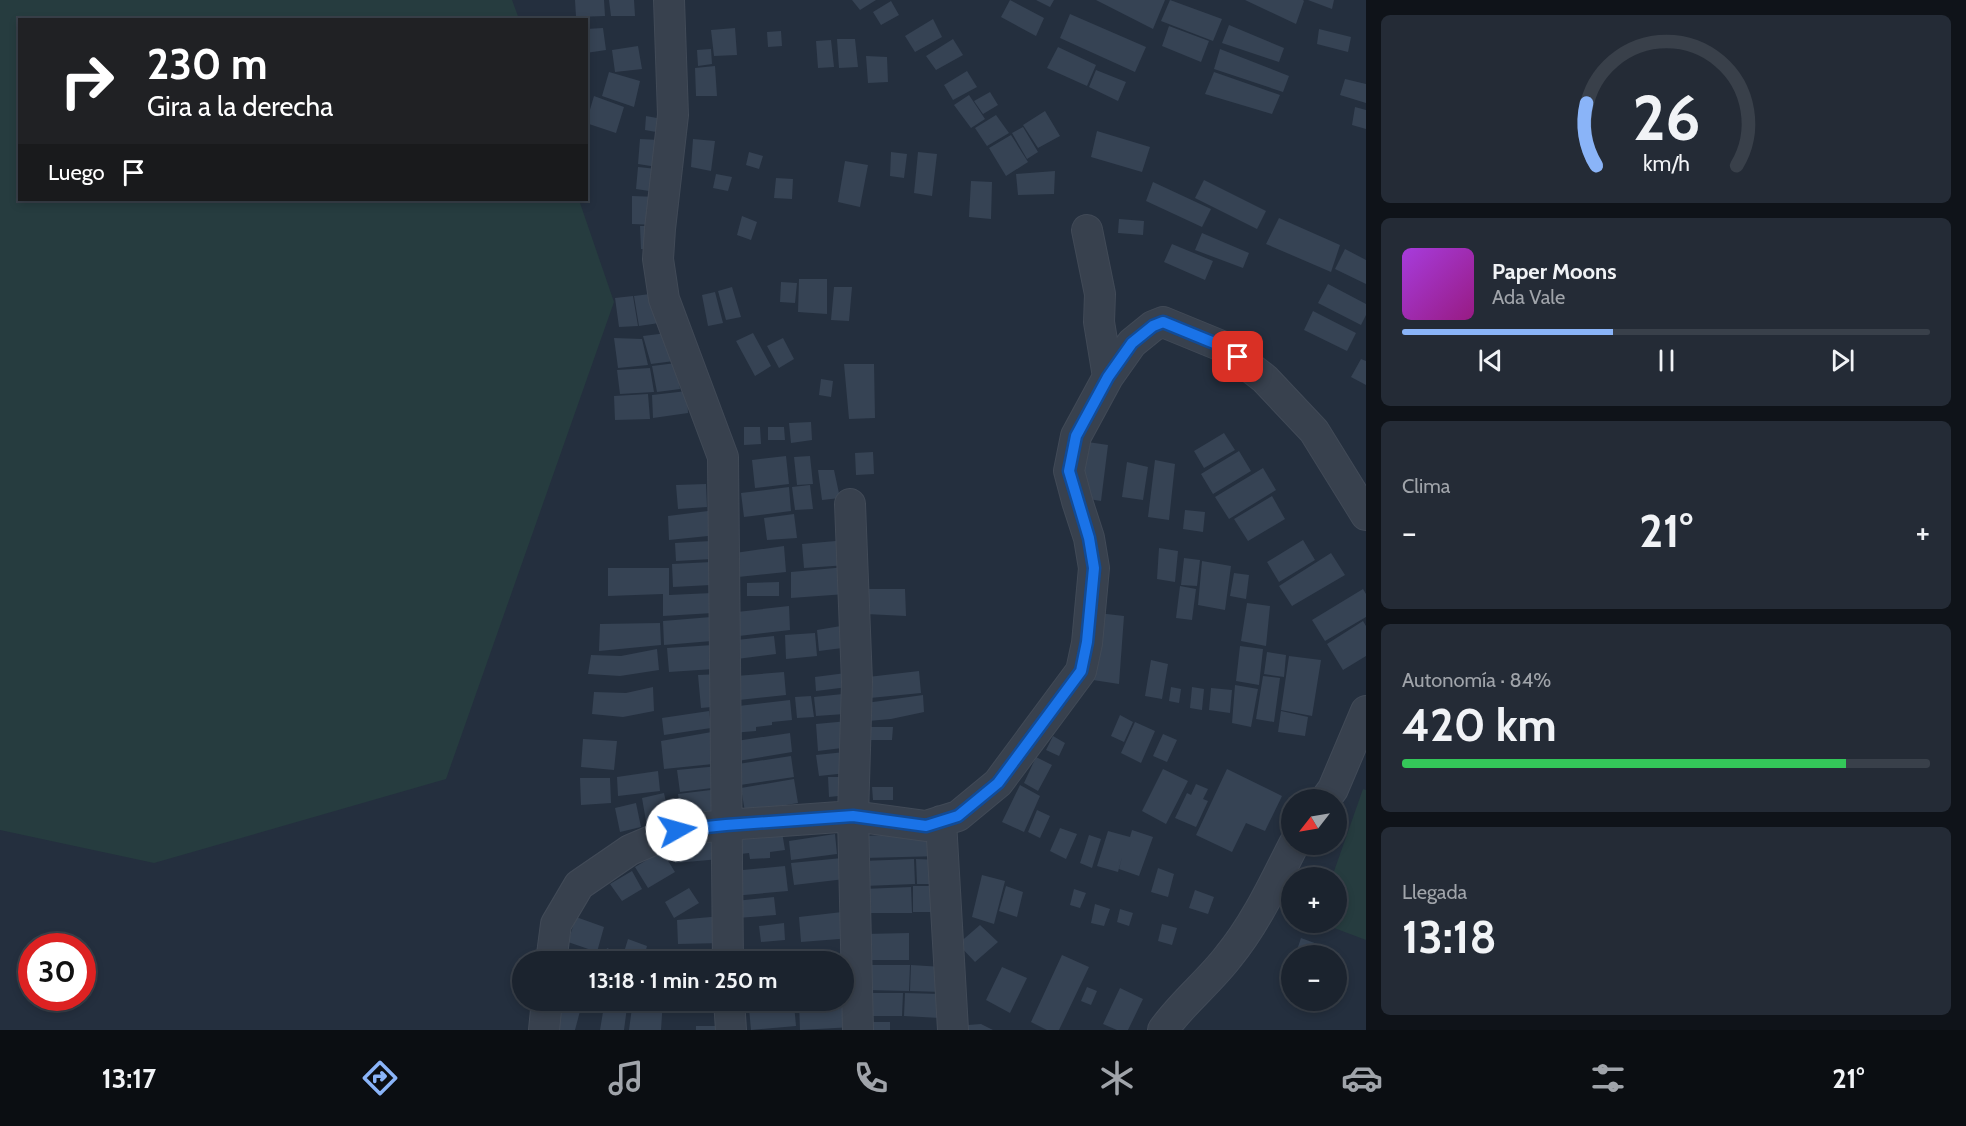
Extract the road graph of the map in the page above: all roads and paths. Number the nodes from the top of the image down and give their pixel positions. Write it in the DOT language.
graph roads {
  1 [pos="669,0"];
  2 [pos="1087,230"];
  3 [pos="1108,377"];
  4 [pos="850,504"];
  5 [pos="1366,515"];
  6 [pos="1366,711"];
  7 [pos="1333,789"];
  8 [pos="853,816"];
  9 [pos="941,821"];
  10 [pos="726,825"];
  11 [pos="1288,855"];
  12 [pos="552,951"];
  13 [pos="728,951"];
  14 [pos="546,1011"];
  15 [pos="730,1011"];
  16 [pos="544,1030"];
  17 [pos="731,1030"];
  18 [pos="858,1030"];
  19 [pos="952,1030"];
  20 [pos="1163,1030"];
  1 -- 10 [label="street"];
  2 -- 3 [label="street"];
  3 -- 5 [label="street"];
  3 -- 9 [label="street"];
  4 -- 8 [label="street"];
  6 -- 7 [label="street"];
  8 -- 9 [label="street"];
  8 -- 10 [label="street"];
  8 -- 18 [label="street"];
  9 -- 19 [label="street"];
  10 -- 12 [label="street"];
  10 -- 13 [label="street"];
  11 -- 20 [label="street"];
  14 -- 16 [label="street"];
  15 -- 17 [label="street"];
}
